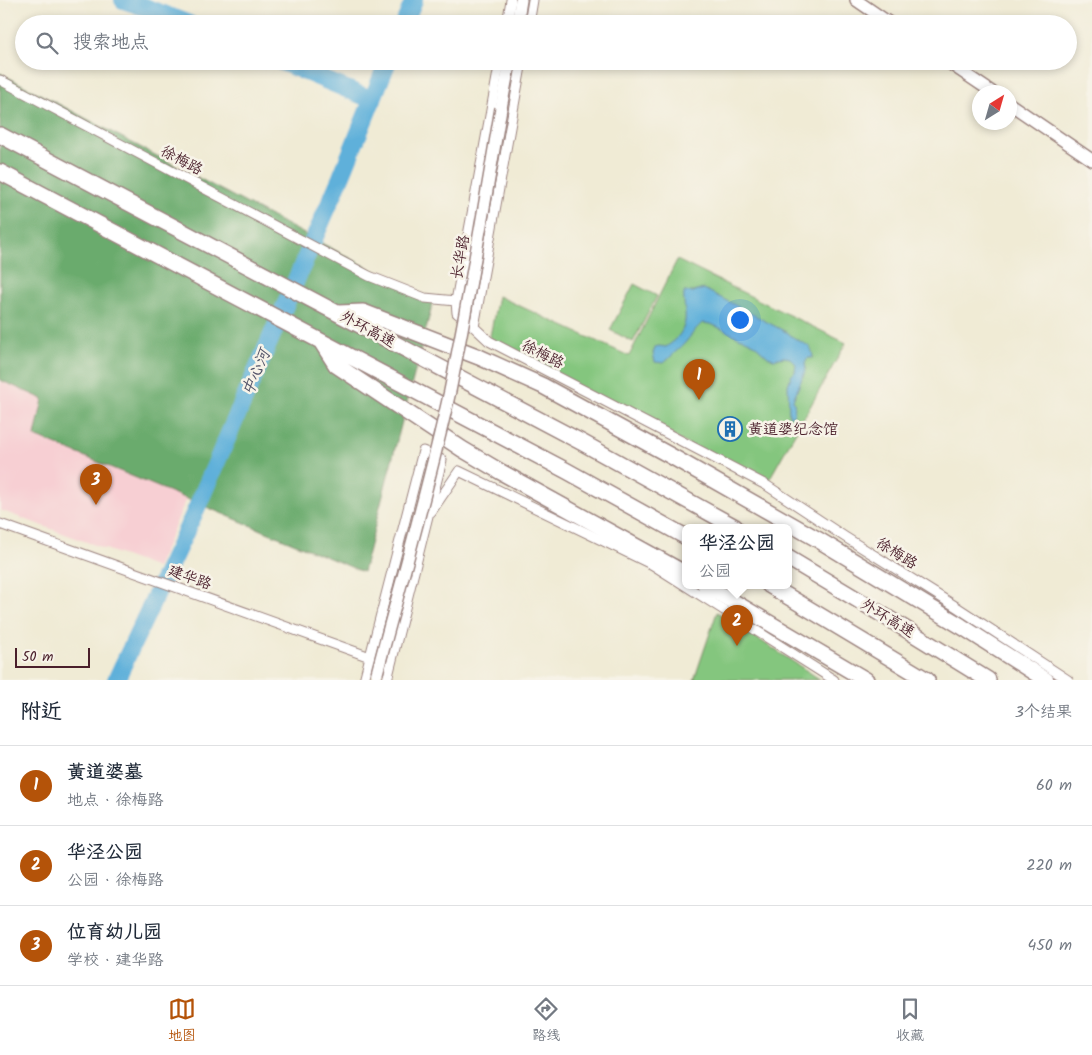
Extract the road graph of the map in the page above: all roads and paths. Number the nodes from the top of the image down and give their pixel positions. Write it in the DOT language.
graph roads {
  1 [pos="511,0"];
  2 [pos="521,0"];
  3 [pos="533,0"];
  4 [pos="856,0"];
  5 [pos="508,15"];
  6 [pos="518,15"];
  7 [pos="530,15"];
  8 [pos="878,15"];
  9 [pos="498,70"];
  10 [pos="508,70"];
  11 [pos="520,70"];
  12 [pos="959,70"];
  13 [pos="0,80"];
  14 [pos="982,85"];
  15 [pos="1017,109"];
  16 [pos="0,135"];
  17 [pos="1092,160"];
  18 [pos="0,172"];
  19 [pos="456,301"];
  20 [pos="338,313"];
  21 [pos="474,327"];
  22 [pos="321,341"];
  23 [pos="428,516"];
  24 [pos="0,524"];
  25 [pos="730,524"];
  26 [pos="791,524"];
  27 [pos="792,525"];
  28 [pos="682,535"];
  29 [pos="792,560"];
  30 [pos="682,572"];
  31 [pos="682,583"];
  32 [pos="692,589"];
  33 [pos="712,589"];
  34 [pos="776,589"];
  35 [pos="370,657"];
  36 [pos="376,676"];
  37 [pos="364,680"];
  38 [pos="387,680"];
  39 [pos="834,680"];
  40 [pos="866,680"];
  41 [pos="927,680"];
  42 [pos="988,680"];
  43 [pos="1046,680"];
  44 [pos="1068,680"];
  1 -- 5 [label="street"];
  2 -- 6 [label="street"];
  3 -- 7 [label="street"];
  4 -- 8 [label="street"];
  9 -- 19 [label="street, 长华路"];
  10 -- 36 [label="street, 长华路, bridge"];
  11 -- 21 [label="street, 长华路"];
  12 -- 14 [label="street"];
  13 -- 19 [label="street, 徐梅路"];
  15 -- 17 [label="street"];
  16 -- 20 [label="highway, 外环高速"];
  18 -- 22 [label="highway"];
  19 -- 21 [label="street, 徐梅路"];
  20 -- 25 [label="highway, 外环高速"];
  20 -- 26 [label="highway"];
  21 -- 44 [label="street, 徐梅路"];
  22 -- 28 [label="highway"];
  22 -- 30 [label="highway"];
  23 -- 31 [label="street"];
  23 -- 35 [label="street"];
  23 -- 38 [label="street"];
  24 -- 35 [label="street, 建华路"];
  27 -- 43 [label="highway"];
  29 -- 42 [label="highway, 外环高速"];
  32 -- 39 [label="street"];
  33 -- 40 [label="highway"];
  34 -- 41 [label="highway"];
  35 -- 37 [label="street"];
}
